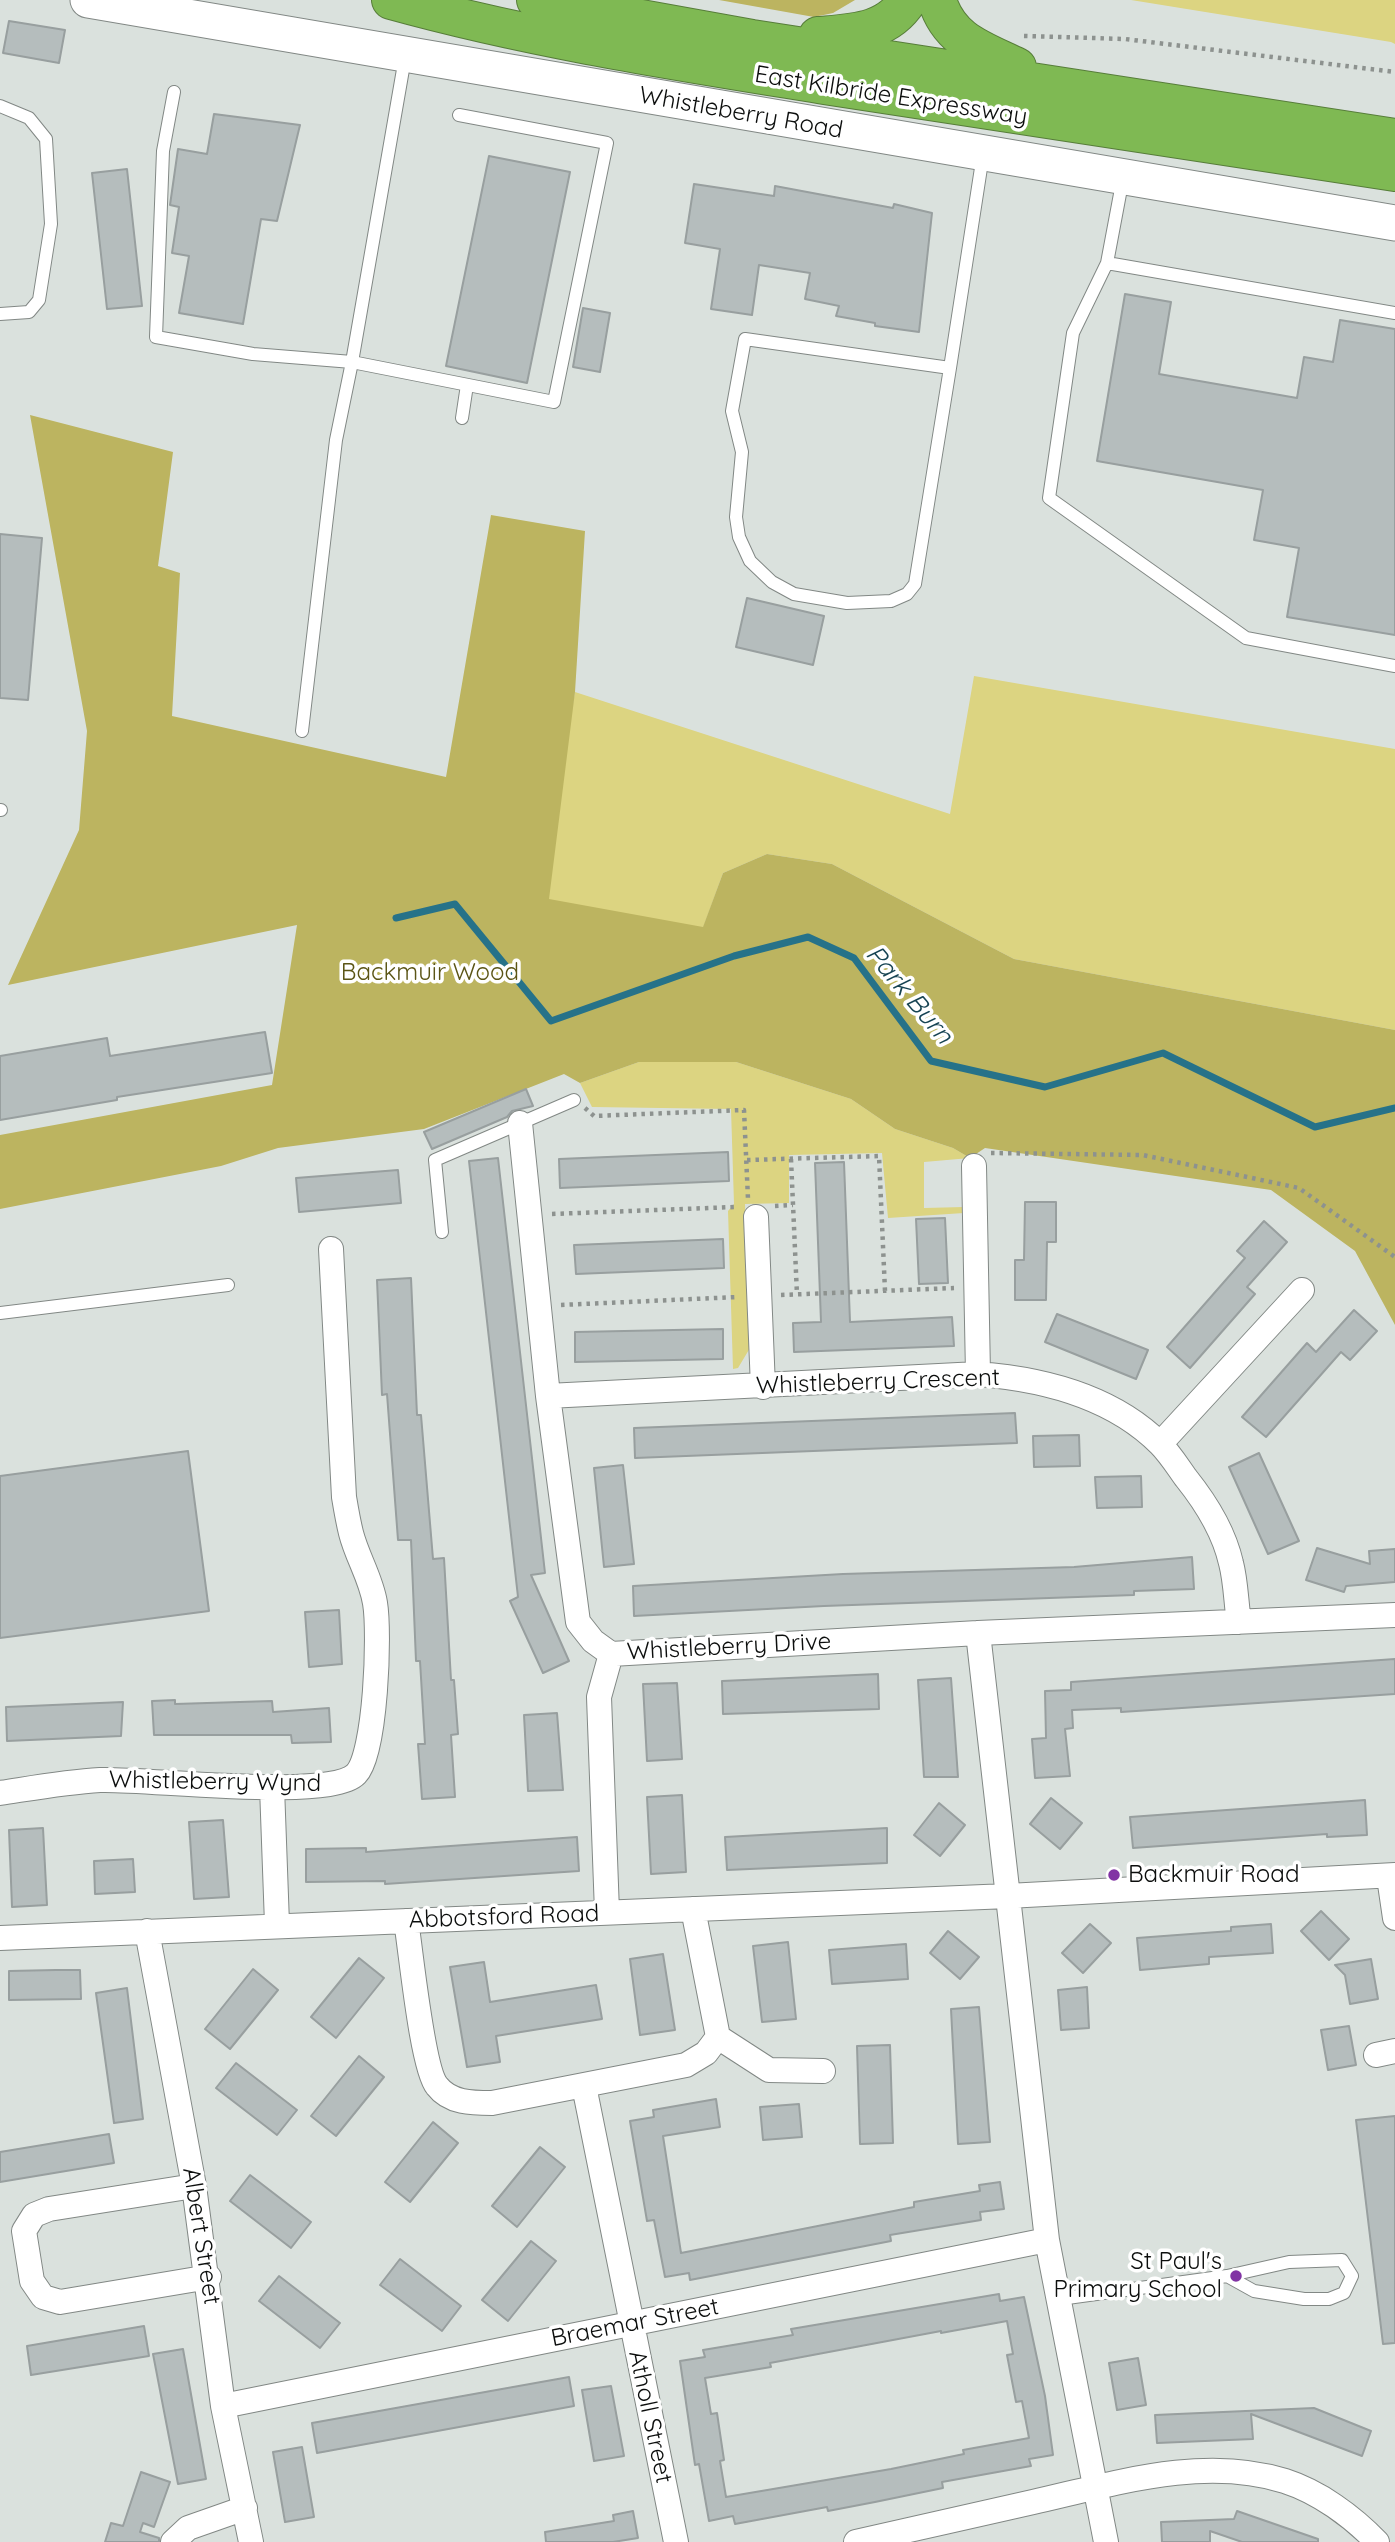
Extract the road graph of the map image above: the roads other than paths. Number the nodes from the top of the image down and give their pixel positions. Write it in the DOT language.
graph roads {
  1 [pos="88,0"];
  2 [pos="391,0"];
  3 [pos="536,0"];
  4 [pos="908,0"];
  5 [pos="937,0"];
  6 [pos="785,44"];
  7 [pos="405,57"];
  8 [pos="1039,84"];
  9 [pos="174,92"];
  10 [pos="0,106"];
  11 [pos="459,115"];
  12 [pos="1395,138"];
  13 [pos="983,155"];
  14 [pos="1395,172"];
  15 [pos="1123,178"];
  16 [pos="1395,223"];
  17 [pos="1107,263"];
  18 [pos="1395,313"];
  19 [pos="0,314"];
  20 [pos="352,362"];
  21 [pos="950,368"];
  22 [pos="467,385"];
  23 [pos="462,418"];
  24 [pos="1395,666"];
  25 [pos="302,732"];
  26 [pos="574,1100"];
  27 [pos="520,1123"];
  28 [pos="974,1166"];
  29 [pos="763,1212"];
  30 [pos="442,1232"];
  31 [pos="331,1249"];
  32 [pos="228,1285"];
  33 [pos="1302,1290"];
  34 [pos="0,1313"];
  35 [pos="978,1374"];
  36 [pos="763,1387"];
  37 [pos="548,1396"];
  38 [pos="1160,1444"];
  39 [pos="1395,1615"];
  40 [pos="1238,1622"];
  41 [pos="978,1633"];
  42 [pos="611,1654"];
  43 [pos="272,1787"];
  44 [pos="0,1793"];
  45 [pos="1392,1876"];
  46 [pos="1008,1896"];
  47 [pos="693,1909"];
  48 [pos="607,1912"];
  49 [pos="1395,1918"];
  50 [pos="406,1921"];
  51 [pos="277,1924"];
  52 [pos="147,1931"];
  53 [pos="0,1938"];
  54 [pos="718,2037"];
  55 [pos="823,2071"];
  56 [pos="584,2086"];
  57 [pos="194,2186"];
  58 [pos="1047,2240"];
  59 [pos="1227,2276"];
  60 [pos="209,2277"];
  61 [pos="1060,2299"];
  62 [pos="631,2324"];
  63 [pos="223,2406"];
  64 [pos="1094,2488"];
  65 [pos="245,2508"];
  66 [pos="173,2542"];
  67 [pos="251,2542"];
  68 [pos="676,2542"];
  69 [pos="856,2542"];
  70 [pos="1106,2542"];
  71 [pos="1377,2542"];
  1 -- 7 [label="main road, Whistleberry Road"];
  2 -- 14 [label="highway, East Kilbride Expressway"];
  3 -- 6 [label="highway, East Kilbride Expressway"];
  4 -- 6 [label="highway"];
  5 -- 8 [label="highway"];
  6 -- 8 [label="highway, East Kilbride Expressway"];
  7 -- 13 [label="main road, Whistleberry Road"];
  7 -- 20 [label="lane"];
  8 -- 12 [label="highway, East Kilbride Expressway"];
  9 -- 20 [label="lane"];
  10 -- 19 [label="lane"];
  11 -- 22 [label="lane"];
  13 -- 15 [label="main road, Whistleberry Road"];
  13 -- 21 [label="lane"];
  15 -- 16 [label="main road, Whistleberry Road"];
  15 -- 17 [label="lane"];
  17 -- 18 [label="lane"];
  17 -- 24 [label="lane"];
  20 -- 22 [label="lane"];
  20 -- 25 [label="lane"];
  21 -- 21 [label="lane"];
  22 -- 23 [label="lane"];
  26 -- 27 [label="lane"];
  27 -- 30 [label="lane"];
  27 -- 37 [label="street, Whistleberry Drive"];
  28 -- 35 [label="street"];
  29 -- 36 [label="street"];
  31 -- 43 [label="street, Whistleberry Wynd"];
  32 -- 34 [label="lane"];
  33 -- 38 [label="street"];
  35 -- 36 [label="street, Whistleberry Crescent"];
  35 -- 38 [label="street, Whistleberry Crescent"];
  36 -- 37 [label="street, Whistleberry Crescent"];
  37 -- 42 [label="street, Whistleberry Drive"];
  38 -- 40 [label="street, Whistleberry Crescent"];
  39 -- 40 [label="street, Whistleberry Drive"];
  40 -- 41 [label="street, Whistleberry Drive"];
  41 -- 42 [label="street, Whistleberry Drive"];
  41 -- 46 [label="street"];
  42 -- 48 [label="street"];
  43 -- 44 [label="street, Whistleberry Wynd"];
  43 -- 51 [label="street"];
  45 -- 46 [label="street, Abbotsford Road"];
  45 -- 49 [label="street"];
  46 -- 47 [label="street, Abbotsford Road"];
  46 -- 58 [label="street"];
  47 -- 48 [label="street, Abbotsford Road"];
  47 -- 54 [label="street"];
  48 -- 50 [label="street, Abbotsford Road"];
  50 -- 51 [label="street, Abbotsford Road"];
  50 -- 56 [label="street"];
  51 -- 52 [label="street, Abbotsford Road"];
  52 -- 53 [label="street, Abbotsford Road"];
  52 -- 57 [label="street, Albert Street"];
  54 -- 55 [label="street"];
  54 -- 56 [label="street"];
  56 -- 62 [label="street, Atholl Street"];
  57 -- 60 [label="street, Albert Street"];
  57 -- 60 [label="street"];
  58 -- 61 [label="street"];
  58 -- 62 [label="street, Braemar Street"];
  59 -- 59 [label="lane"];
  59 -- 61 [label="lane"];
  60 -- 63 [label="street, Albert Street"];
  61 -- 64 [label="street"];
  62 -- 63 [label="street, Braemar Street"];
  62 -- 68 [label="street, Atholl Street"];
  63 -- 65 [label="street, Albert Street"];
  64 -- 69 [label="street"];
  64 -- 70 [label="street"];
  64 -- 71 [label="street"];
  65 -- 66 [label="street"];
  65 -- 67 [label="street, Albert Street"];
}
